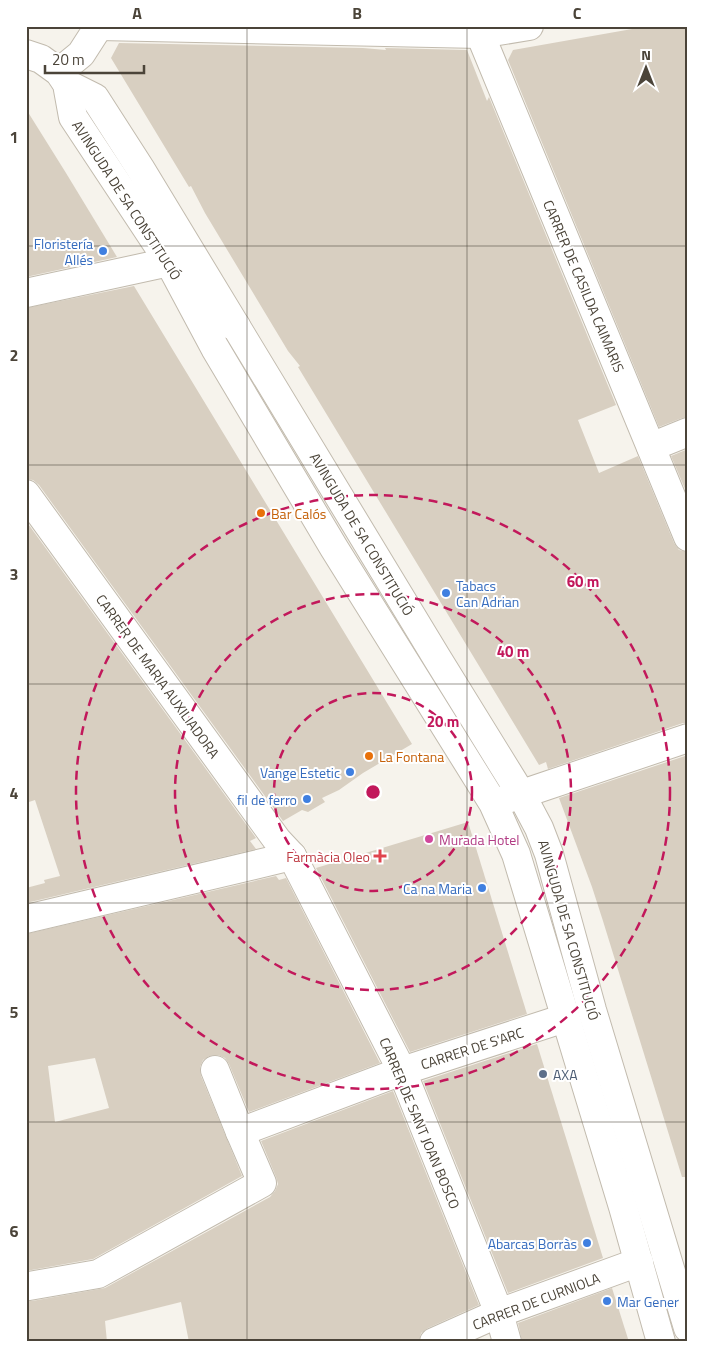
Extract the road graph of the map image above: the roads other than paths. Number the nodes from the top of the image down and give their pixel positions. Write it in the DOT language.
graph roads {
  1 [pos="99,26"];
  2 [pos="529,26"];
  3 [pos="480,34"];
  4 [pos="26,54"];
  5 [pos="63,78"];
  6 [pos="169,262"];
  7 [pos="26,293"];
  8 [pos="236,326"];
  9 [pos="688,432"];
  10 [pos="651,447"];
  11 [pos="26,494"];
  12 [pos="688,537"];
  13 [pos="688,738"];
  14 [pos="521,794"];
  15 [pos="493,803"];
  16 [pos="292,856"];
  17 [pos="26,919"];
  18 [pos="592,1010"];
  19 [pos="564,1018"];
  20 [pos="215,1070"];
  21 [pos="402,1071"];
  22 [pos="240,1132"];
  23 [pos="665,1253"];
  24 [pos="639,1262"];
  25 [pos="28,1286"];
  26 [pos="499,1313"];
  27 [pos="688,1328"];
  28 [pos="434,1342"];
  29 [pos="508,1342"];
  30 [pos="661,1342"];
  1 -- 3 [label="street"];
  1 -- 5 [label="street"];
  2 -- 3 [label="street"];
  3 -- 10 [label="street, CARRER DE CASILDA CAIMARIS"];
  4 -- 5 [label="street"];
  5 -- 6 [label="street, AVINGUDA DE SA CONSTITUCIÓ"];
  5 -- 8 [label="street, AVINGUDA DE SA CONSTITUCIÓ"];
  6 -- 7 [label="street"];
  6 -- 8 [label="street"];
  6 -- 15 [label="street, AVINGUDA DE SA CONSTITUCIÓ"];
  8 -- 14 [label="street, AVINGUDA DE SA CONSTITUCIÓ"];
  9 -- 10 [label="street"];
  10 -- 12 [label="street, CARRER DE CASILDA CAIMARIS"];
  11 -- 16 [label="street, CARRER DE MARIA AUXILIADORA"];
  13 -- 14 [label="street"];
  14 -- 15 [label="street"];
  14 -- 18 [label="street, AVINGUDA DE SA CONSTITUCIÓ"];
  15 -- 19 [label="street, AVINGUDA DE SA CONSTITUCIÓ"];
  16 -- 17 [label="street"];
  16 -- 21 [label="street, CARRER DE SANT JOAN BOSCO"];
  18 -- 19 [label="street, CARRER DE S'ARC"];
  18 -- 23 [label="street, AVINGUDA DE SA CONSTITUCIÓ"];
  19 -- 21 [label="street, CARRER DE S'ARC"];
  19 -- 24 [label="street, AVINGUDA DE SA CONSTITUCIÓ"];
  20 -- 22 [label="street"];
  21 -- 22 [label="street, CARRER DE S'ARC"];
  21 -- 26 [label="street, CARRER DE SANT JOAN BOSCO"];
  22 -- 25 [label="street"];
  23 -- 24 [label="street, CARRER DE CURNIOLA"];
  23 -- 27 [label="street, AVINGUDA DE SA CONSTITUCIÓ"];
  24 -- 26 [label="street, CARRER DE CURNIOLA"];
  24 -- 30 [label="street, AVINGUDA DE SA CONSTITUCIÓ"];
  26 -- 28 [label="street, CARRER DE CURNIOLA"];
  26 -- 29 [label="street, CARRER DE SANT JOAN BOSCO"];
}
